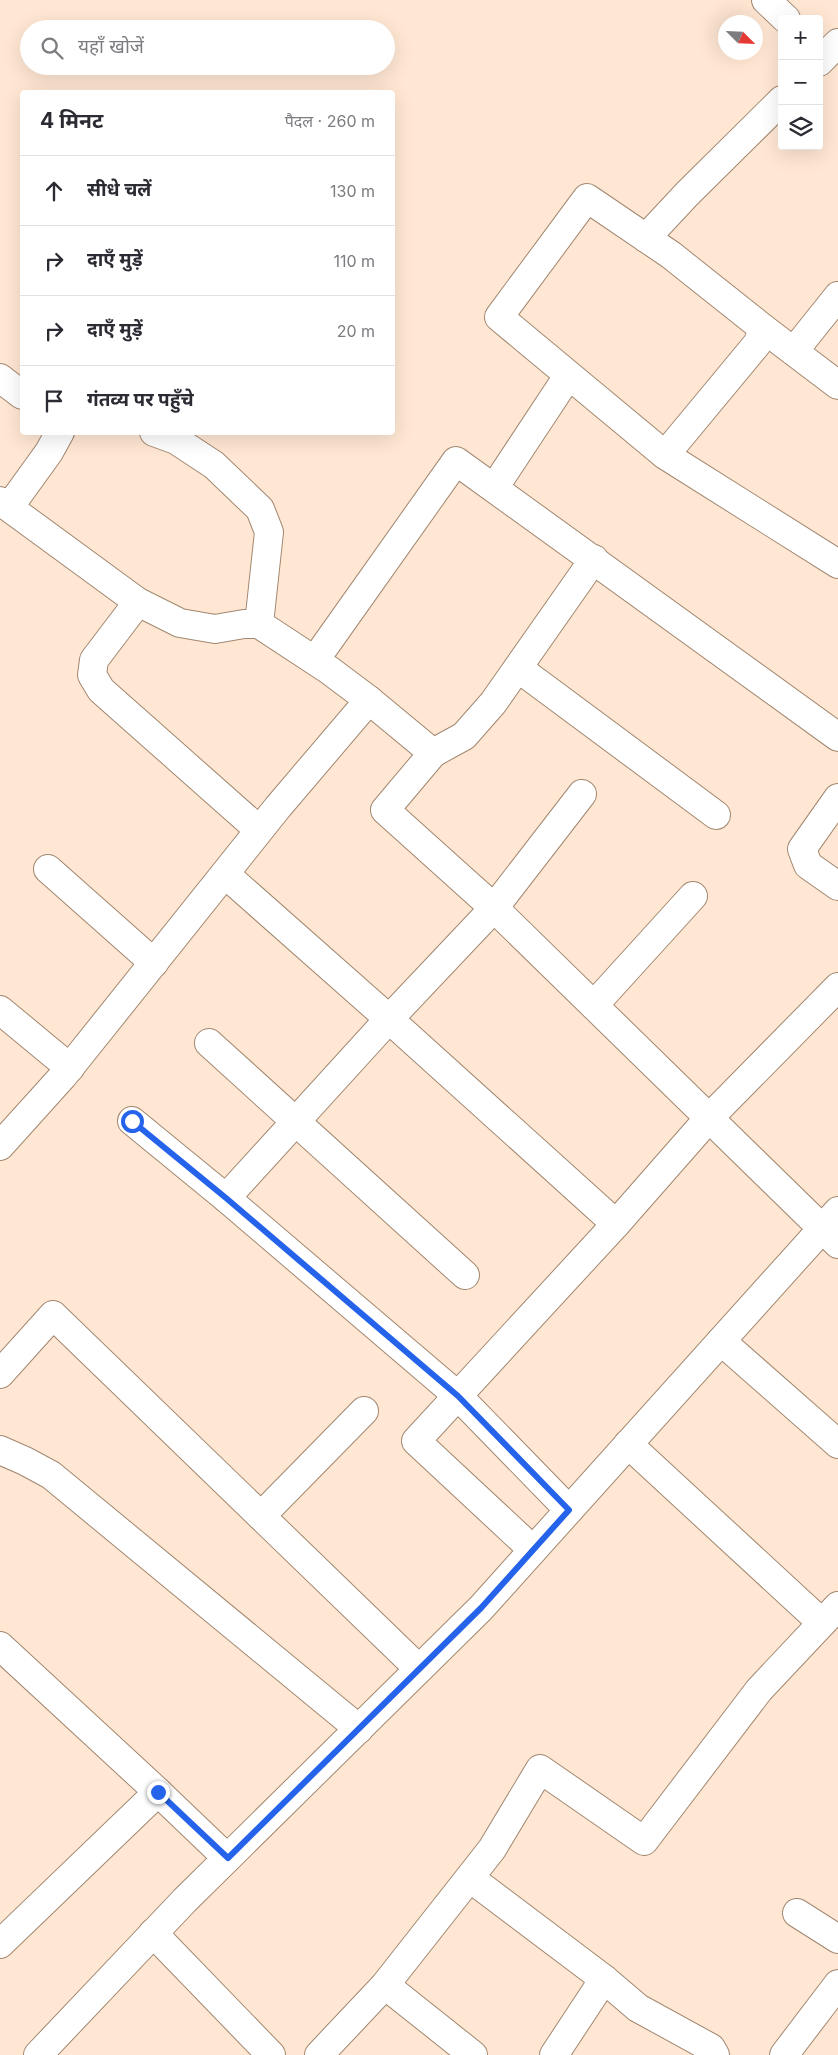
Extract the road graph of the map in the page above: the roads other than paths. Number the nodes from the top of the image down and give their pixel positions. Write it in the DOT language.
graph roads {
  1 [pos="766,0"];
  2 [pos="782,15"];
  3 [pos="778,104"];
  4 [pos="646,238"];
  5 [pos="838,296"];
  6 [pos="764,329"];
  7 [pos="794,351"];
  8 [pos="568,376"];
  9 [pos="0,378"];
  10 [pos="838,385"];
  11 [pos="20,393"];
  12 [pos="58,435"];
  13 [pos="162,435"];
  14 [pos="665,455"];
  15 [pos="494,488"];
  16 [pos="5,503"];
  17 [pos="594,559"];
  18 [pos="838,564"];
  19 [pos="138,602"];
  20 [pos="259,624"];
  21 [pos="315,660"];
  22 [pos="518,668"];
  23 [pos="369,700"];
  24 [pos="837,735"];
  25 [pos="434,753"];
  26 [pos="582,794"];
  27 [pos="838,798"];
  28 [pos="716,815"];
  29 [pos="260,830"];
  30 [pos="48,869"];
  31 [pos="225,874"];
  32 [pos="838,886"];
  33 [pos="693,896"];
  34 [pos="494,908"];
  35 [pos="154,963"];
  36 [pos="838,987"];
  37 [pos="594,1005"];
  38 [pos="0,1010"];
  39 [pos="389,1018"];
  40 [pos="209,1043"];
  41 [pos="70,1068"];
  42 [pos="709,1118"];
  43 [pos="132,1121"];
  44 [pos="295,1122"];
  45 [pos="0,1146"];
  46 [pos="226,1198"];
  47 [pos="616,1224"];
  48 [pos="833,1228"];
  49 [pos="464,1275"];
  50 [pos="721,1341"];
  51 [pos="0,1374"];
  52 [pos="458,1396"];
  53 [pos="364,1411"];
  54 [pos="628,1444"];
  55 [pos="838,1444"];
  56 [pos="0,1450"];
  57 [pos="569,1510"];
  58 [pos="261,1516"];
  59 [pos="533,1550"];
  60 [pos="830,1614"];
  61 [pos="0,1646"];
  62 [pos="419,1669"];
  63 [pos="359,1729"];
  64 [pos="158,1792"];
  65 [pos="228,1858"];
  66 [pos="470,1878"];
  67 [pos="797,1913"];
  68 [pos="153,1933"];
  69 [pos="838,1939"];
  70 [pos="0,1944"];
  71 [pos="604,1979"];
  72 [pos="838,1984"];
  73 [pos="385,1985"];
  74 [pos="38,2055"];
  75 [pos="271,2055"];
  76 [pos="319,2055"];
  77 [pos="473,2055"];
  78 [pos="554,2055"];
  79 [pos="715,2055"];
  80 [pos="784,2055"];
  1 -- 2 [label="street"];
  3 -- 4 [label="street"];
  4 -- 6 [label="street"];
  4 -- 8 [label="street"];
  5 -- 7 [label="street"];
  6 -- 7 [label="street"];
  6 -- 14 [label="street"];
  7 -- 10 [label="street"];
  8 -- 14 [label="street"];
  8 -- 15 [label="street"];
  9 -- 11 [label="street"];
  12 -- 16 [label="street"];
  13 -- 20 [label="street"];
  14 -- 18 [label="street"];
  15 -- 17 [label="street"];
  15 -- 21 [label="street"];
  16 -- 19 [label="street"];
  17 -- 22 [label="street"];
  17 -- 24 [label="street"];
  19 -- 20 [label="street"];
  19 -- 29 [label="street"];
  20 -- 21 [label="street"];
  21 -- 23 [label="street"];
  22 -- 25 [label="street"];
  22 -- 28 [label="street"];
  23 -- 25 [label="street"];
  23 -- 29 [label="street"];
  25 -- 34 [label="street"];
  26 -- 34 [label="street"];
  27 -- 32 [label="street"];
  29 -- 31 [label="street"];
  30 -- 35 [label="street"];
  31 -- 35 [label="street"];
  31 -- 39 [label="street"];
  33 -- 37 [label="street"];
  34 -- 37 [label="street"];
  34 -- 39 [label="street"];
  35 -- 41 [label="street"];
  36 -- 42 [label="street"];
  37 -- 42 [label="street"];
  38 -- 41 [label="street"];
  39 -- 44 [label="street"];
  39 -- 47 [label="street"];
  40 -- 44 [label="street"];
  41 -- 45 [label="street"];
  42 -- 47 [label="street"];
  42 -- 48 [label="street"];
  43 -- 46 [label="street"];
  44 -- 46 [label="street"];
  44 -- 49 [label="street"];
  46 -- 52 [label="street"];
  47 -- 52 [label="street"];
  48 -- 50 [label="street"];
  50 -- 54 [label="street"];
  50 -- 55 [label="street"];
  51 -- 58 [label="street"];
  52 -- 57 [label="street"];
  52 -- 59 [label="street"];
  53 -- 58 [label="street"];
  54 -- 57 [label="street"];
  54 -- 60 [label="street"];
  56 -- 63 [label="street"];
  57 -- 59 [label="street"];
  58 -- 62 [label="street"];
  59 -- 62 [label="street"];
  60 -- 66 [label="street"];
  61 -- 64 [label="street"];
  62 -- 63 [label="street"];
  63 -- 65 [label="street"];
  64 -- 65 [label="street"];
  64 -- 70 [label="street"];
  65 -- 68 [label="street"];
  66 -- 71 [label="street"];
  66 -- 73 [label="street"];
  67 -- 69 [label="street"];
  68 -- 74 [label="street"];
  68 -- 75 [label="street"];
  71 -- 78 [label="street"];
  71 -- 79 [label="street"];
  72 -- 80 [label="street"];
  73 -- 76 [label="street"];
  73 -- 77 [label="street"];
}
